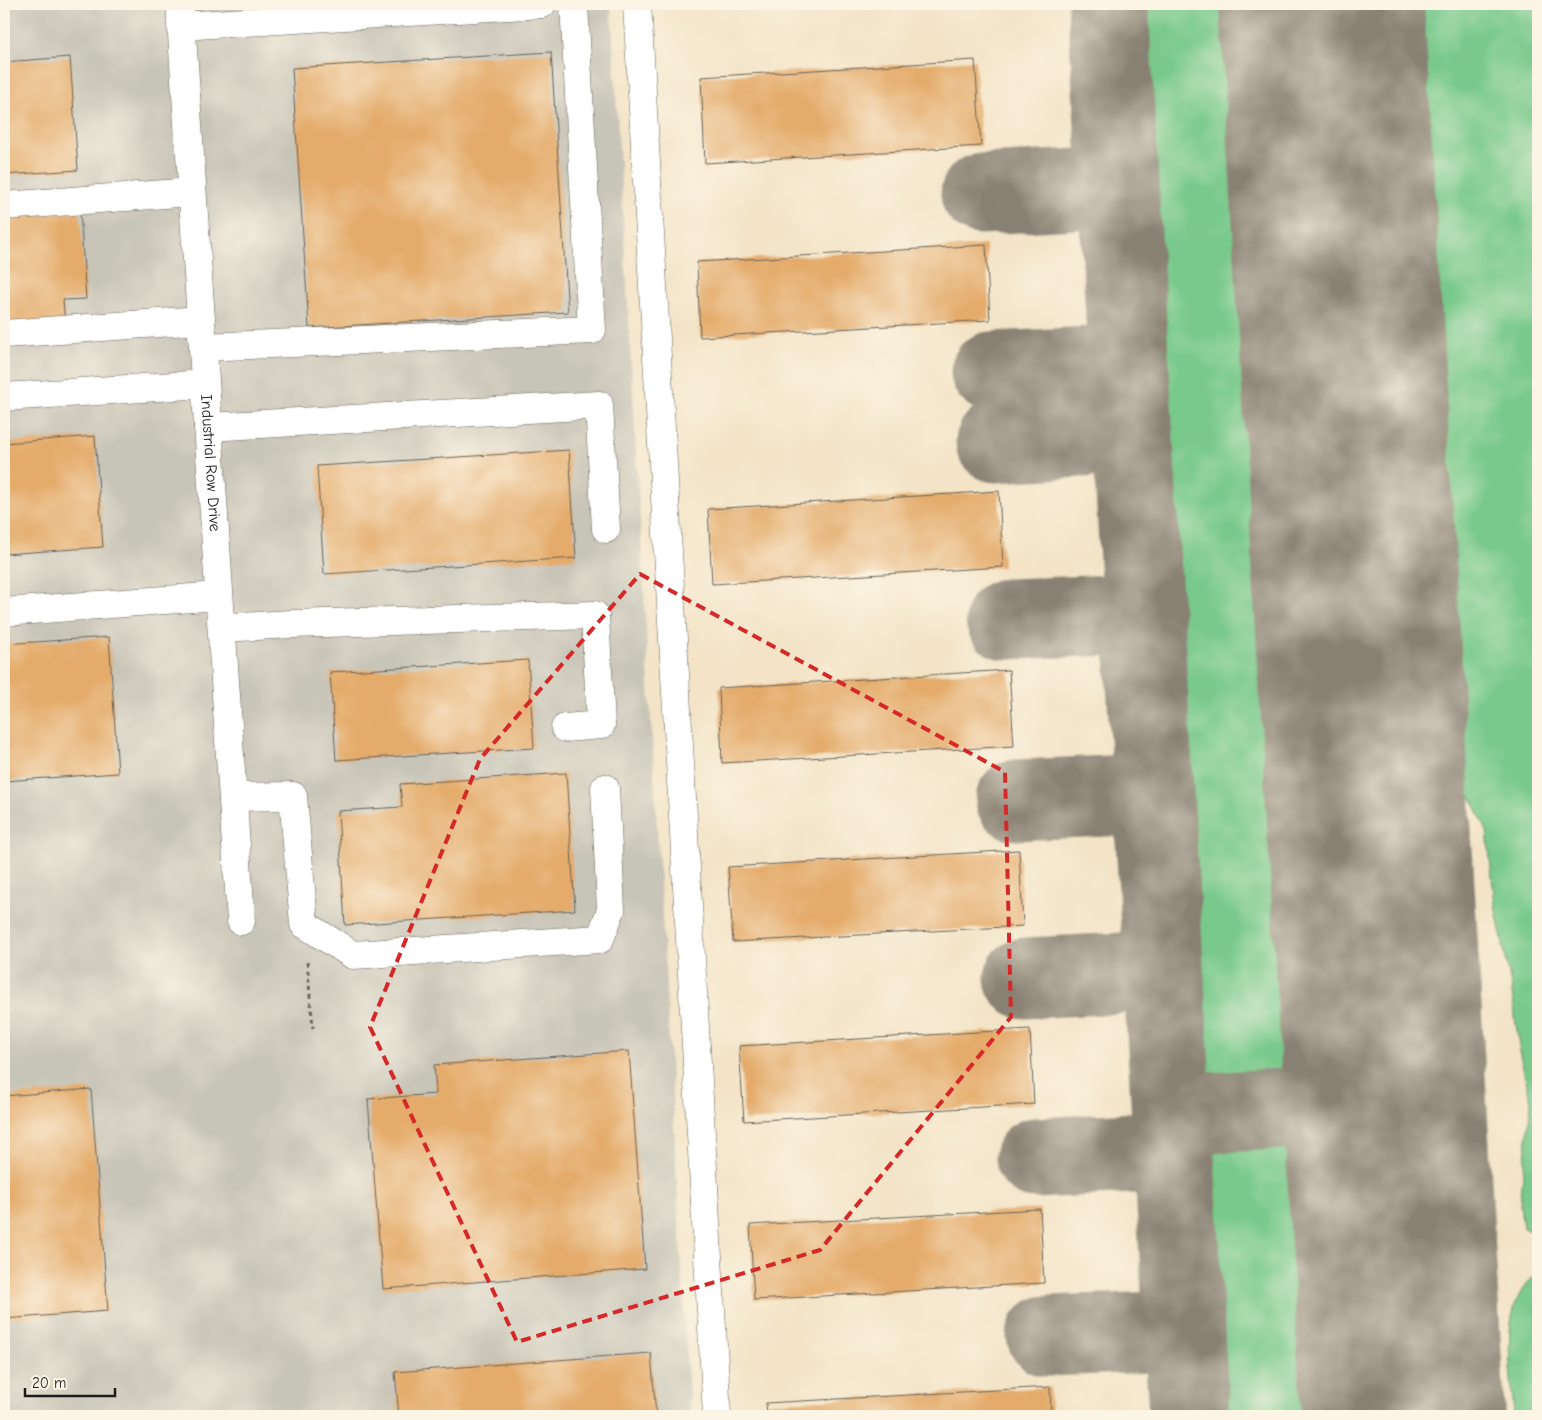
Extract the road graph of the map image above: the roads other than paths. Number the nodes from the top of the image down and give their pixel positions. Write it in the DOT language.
graph roads {
  1 [pos="542,4"];
  2 [pos="574,4"];
  3 [pos="637,4"];
  4 [pos="181,15"];
  5 [pos="192,192"];
  6 [pos="4,206"];
  7 [pos="201,320"];
  8 [pos="4,334"];
  9 [pos="203,347"];
  10 [pos="205,384"];
  11 [pos="4,397"];
  12 [pos="208,427"];
  13 [pos="606,529"];
  14 [pos="219,596"];
  15 [pos="4,612"];
  16 [pos="222,628"];
  17 [pos="565,728"];
  18 [pos="605,788"];
  19 [pos="233,797"];
  20 [pos="241,921"];
  21 [pos="717,1416"];
  1 -- 4 [label="street"];
  2 -- 9 [label="street"];
  3 -- 21 [label="street"];
  4 -- 5 [label="street, Industrial Row Drive"];
  5 -- 6 [label="street"];
  5 -- 7 [label="street, Industrial Row Drive"];
  7 -- 8 [label="street"];
  7 -- 9 [label="street, Industrial Row Drive"];
  9 -- 10 [label="street, Industrial Row Drive"];
  10 -- 11 [label="street"];
  10 -- 12 [label="street, Industrial Row Drive"];
  12 -- 13 [label="street"];
  12 -- 14 [label="street, Industrial Row Drive"];
  14 -- 15 [label="street"];
  14 -- 16 [label="street, Industrial Row Drive"];
  16 -- 17 [label="street"];
  16 -- 19 [label="street, Industrial Row Drive"];
  18 -- 19 [label="street"];
  19 -- 20 [label="street, Industrial Row Drive"];
}
